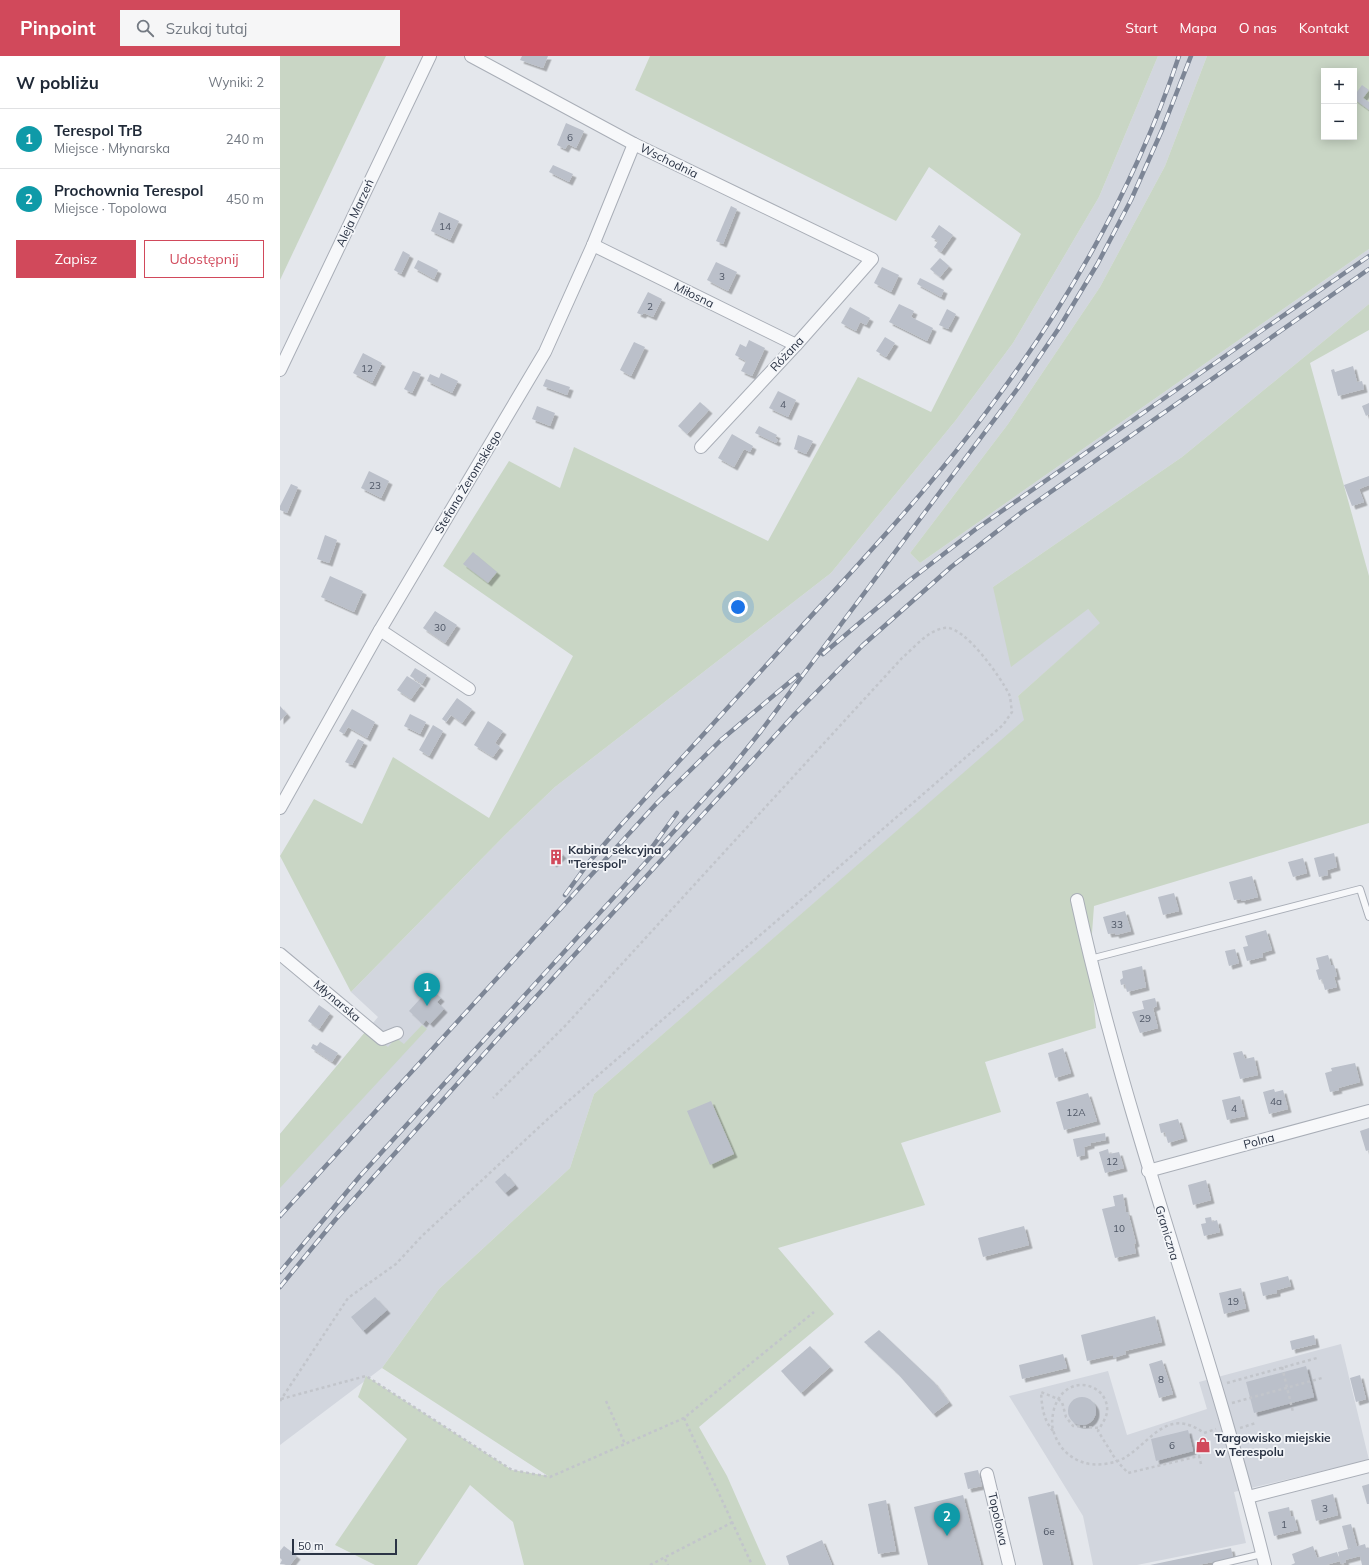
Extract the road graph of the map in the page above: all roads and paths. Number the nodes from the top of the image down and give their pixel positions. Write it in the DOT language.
graph roads {
  1 [pos="430,56"];
  2 [pos="471,56"];
  3 [pos="634,144"];
  4 [pos="593,245"];
  5 [pos="872,259"];
  6 [pos="796,346"];
  7 [pos="280,370"];
  8 [pos="701,447"];
  9 [pos="380,630"];
  10 [pos="469,689"];
  11 [pos="280,808"];
  12 [pos="1077,900"];
  13 [pos="1369,917"];
  14 [pos="280,954"];
  15 [pos="1090,960"];
  16 [pos="397,1033"];
  17 [pos="493,1098"];
  18 [pos="1369,1111"];
  19 [pos="1148,1171"];
  20 [pos="814,1312"];
  21 [pos="1317,1358"];
  22 [pos="1282,1367"];
  23 [pos="1322,1378"];
  24 [pos="1223,1384"];
  25 [pos="1287,1388"];
  26 [pos="1058,1398"];
  27 [pos="281,1400"];
  28 [pos="606,1401"];
  29 [pos="1220,1406"];
  30 [pos="1293,1412"];
  31 [pos="684,1418"];
  32 [pos="1256,1423"];
  33 [pos="1100,1428"];
  34 [pos="1218,1429"];
  35 [pos="1236,1430"];
  36 [pos="1054,1432"];
  37 [pos="625,1444"];
  38 [pos="1116,1460"];
  39 [pos="1201,1464"];
  40 [pos="1369,1466"];
  41 [pos="987,1474"];
  42 [pos="1248,1498"];
  43 [pos="733,1522"];
  44 [pos="665,1559"];
  45 [pos="1263,1559"];
  46 [pos="650,1565"];
  47 [pos="668,1565"];
  48 [pos="752,1565"];
  49 [pos="1009,1565"];
  50 [pos="1216,1565"];
  1 -- 7 [label="street, Aleja Marzeń"];
  2 -- 3 [label="street, Wschodnia"];
  3 -- 4 [label="street, Stefana Żeromskiego"];
  3 -- 5 [label="street, Wschodnia"];
  4 -- 6 [label="street, Miłosna"];
  4 -- 9 [label="street, Stefana Żeromskiego"];
  5 -- 6 [label="street, Różana"];
  6 -- 8 [label="street, Różana"];
  9 -- 10 [label="street"];
  9 -- 11 [label="street, Stefana Żeromskiego"];
  12 -- 15 [label="street, Graniczna"];
  13 -- 15 [label="lane"];
  14 -- 16 [label="street, Młynarska"];
  15 -- 19 [label="street, Graniczna"];
  17 -- 27 [label="path"];
  18 -- 19 [label="street, Polna"];
  19 -- 29 [label="street, Graniczna"];
  20 -- 31 [label="path"];
  21 -- 22 [label="path"];
  22 -- 24 [label="path"];
  22 -- 25 [label="path"];
  23 -- 25 [label="path"];
  25 -- 29 [label="path"];
  25 -- 30 [label="path"];
  26 -- 33 [label="path"];
  26 -- 33 [label="path"];
  26 -- 36 [label="path"];
  26 -- 36 [label="path"];
  27 -- 37 [label="path"];
  28 -- 37 [label="path"];
  29 -- 42 [label="street, Graniczna"];
  31 -- 37 [label="path"];
  31 -- 43 [label="path"];
  32 -- 35 [label="path"];
  33 -- 38 [label="path"];
  34 -- 38 [label="path"];
  36 -- 38 [label="path"];
  38 -- 39 [label="path"];
  40 -- 42 [label="street"];
  41 -- 49 [label="street, Topolowa"];
  42 -- 45 [label="street, Graniczna"];
  43 -- 44 [label="path"];
  43 -- 48 [label="path"];
  44 -- 46 [label="path"];
  44 -- 47 [label="path"];
  45 -- 50 [label="lane"];
}
